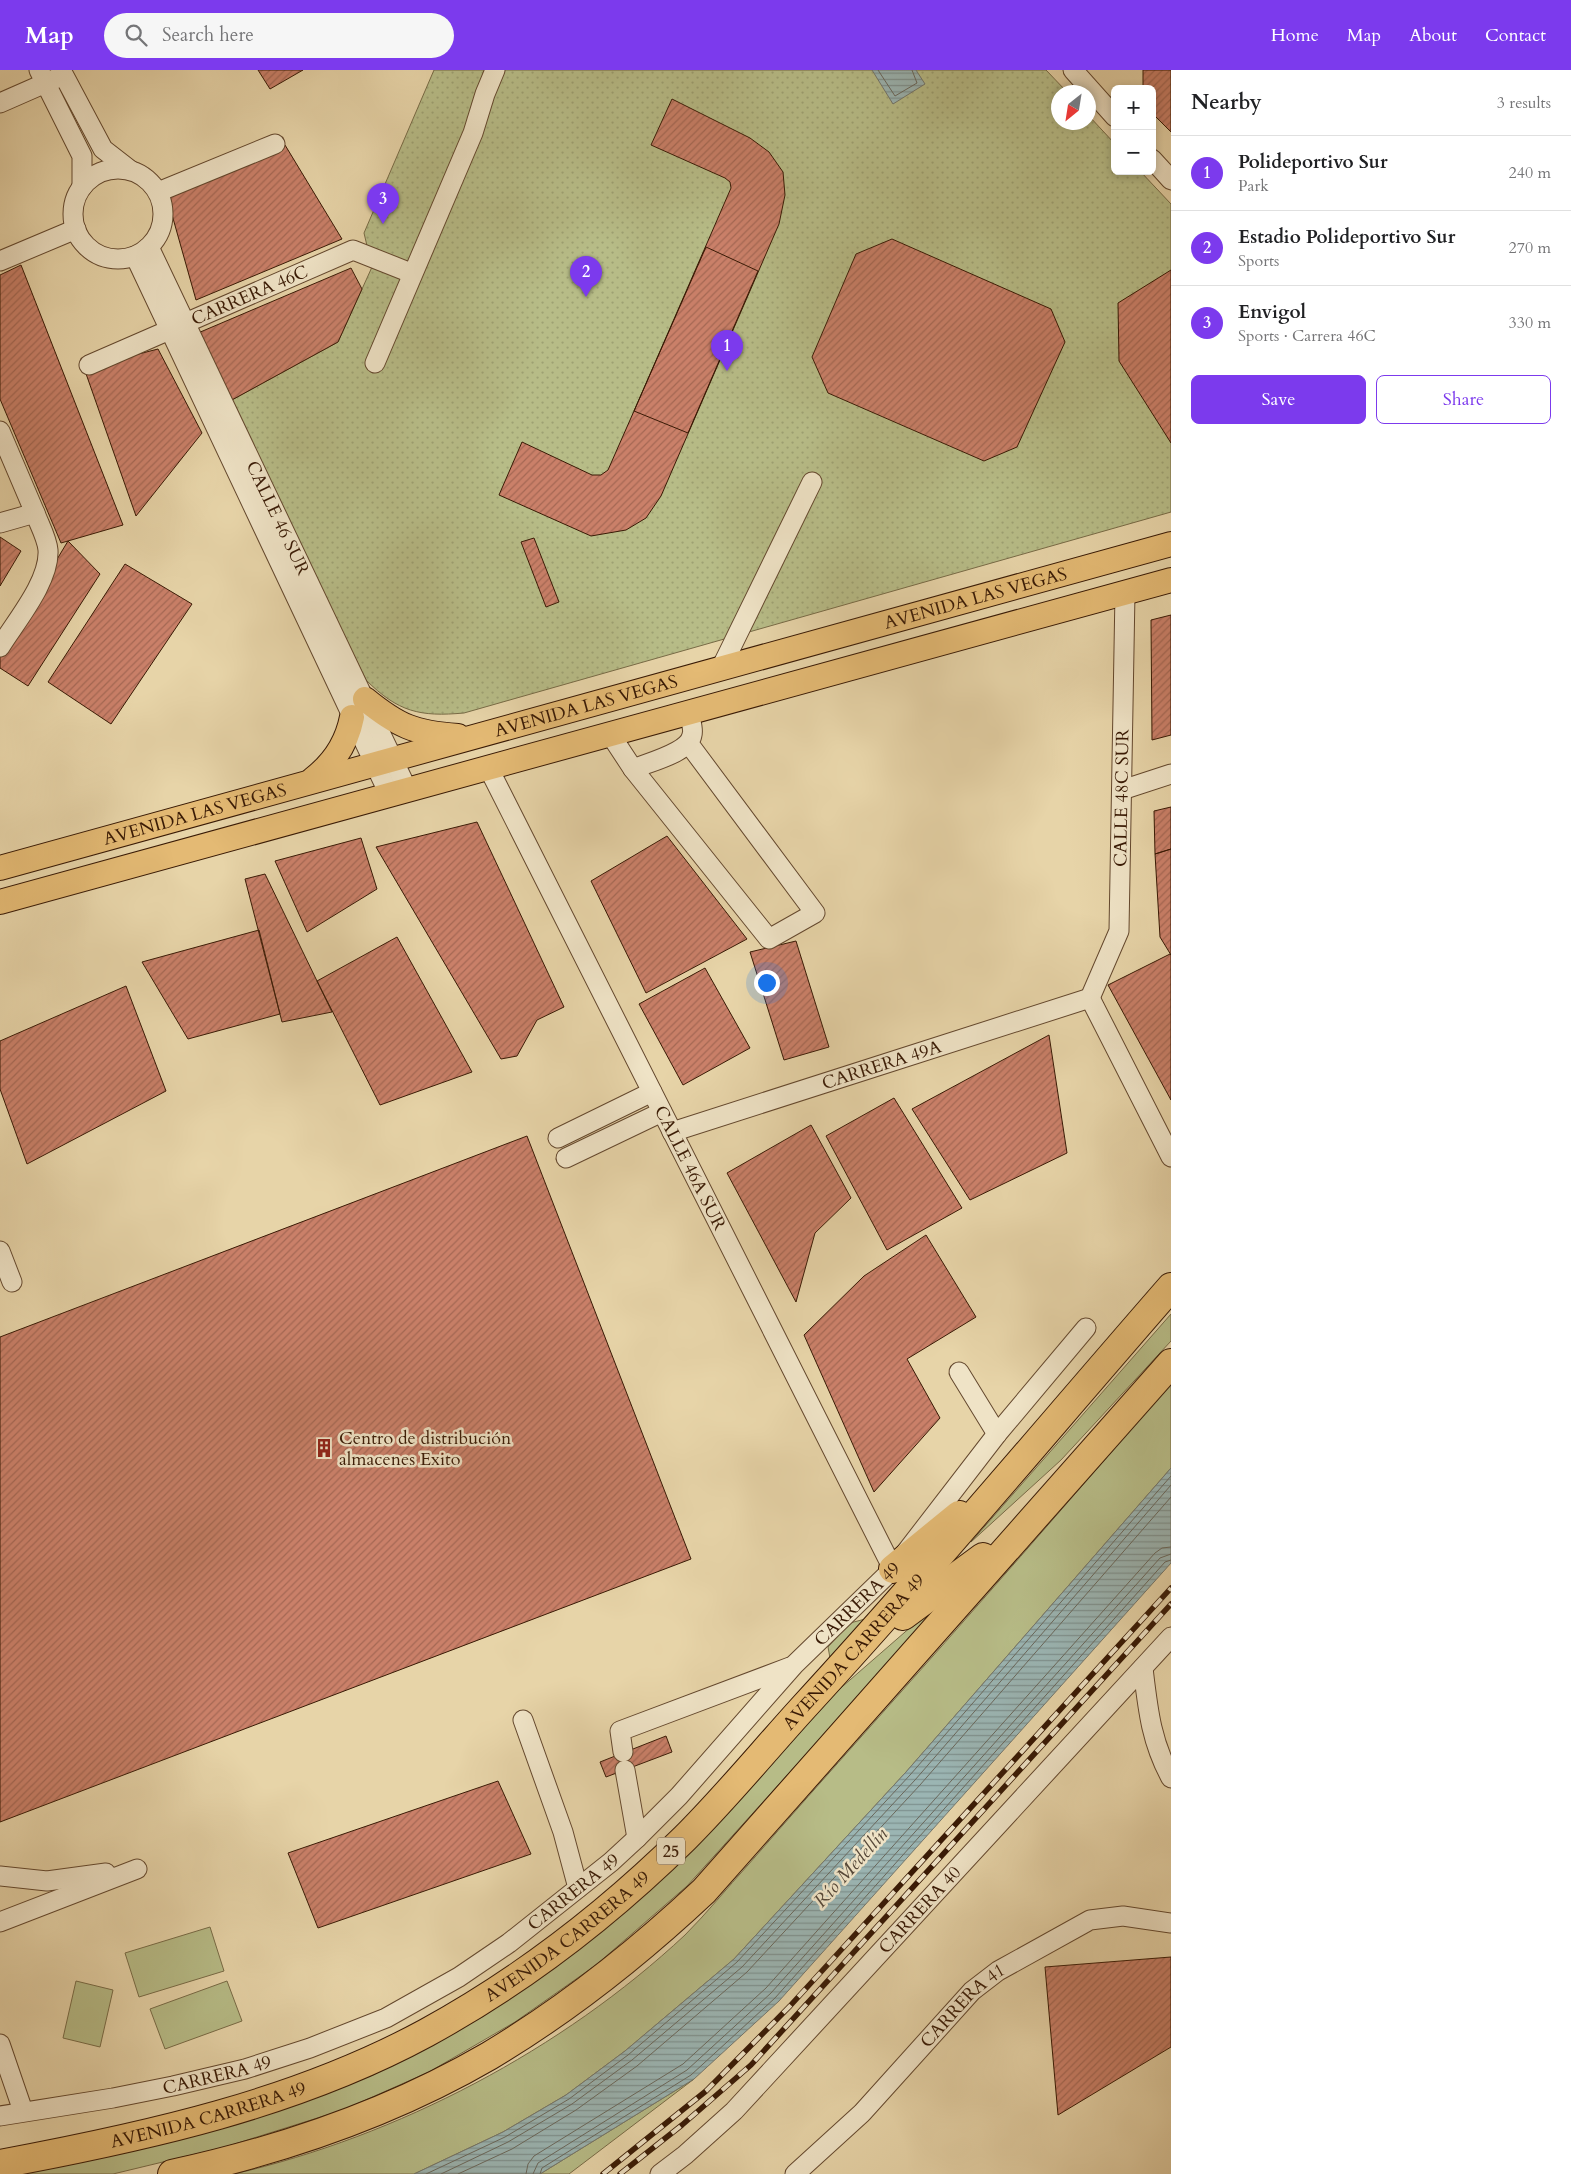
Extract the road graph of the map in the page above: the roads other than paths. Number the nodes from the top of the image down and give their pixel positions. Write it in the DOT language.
graph roads {
  1 [pos="495,70"];
  2 [pos="1073,70"];
  3 [pos="66,72"];
  4 [pos="42,76"];
  5 [pos="0,103"];
  6 [pos="1111,113"];
  7 [pos="275,144"];
  8 [pos="1156,163"];
  9 [pos="130,170"];
  10 [pos="1171,180"];
  11 [pos="82,186"];
  12 [pos="158,192"];
  13 [pos="76,229"];
  14 [pos="142,252"];
  15 [pos="0,260"];
  16 [pos="411,273"];
  17 [pos="178,327"];
  18 [pos="375,363"];
  19 [pos="89,365"];
  20 [pos="0,431"];
  21 [pos="812,482"];
  22 [pos="35,513"];
  23 [pos="0,523"];
  24 [pos="1171,544"];
  25 [pos="1171,580"];
  26 [pos="1125,593"];
  27 [pos="0,647"];
  28 [pos="721,668"];
  29 [pos="358,708"];
  30 [pos="688,712"];
  31 [pos="610,734"];
  32 [pos="472,737"];
  33 [pos="689,744"];
  34 [pos="384,761"];
  35 [pos="488,767"];
  36 [pos="633,768"];
  37 [pos="1171,774"];
  38 [pos="309,782"];
  39 [pos="1122,790"];
  40 [pos="398,792"];
  41 [pos="0,868"];
  42 [pos="0,902"];
  43 [pos="1090,998"];
  44 [pos="652,1092"];
  45 [pos="662,1112"];
  46 [pos="672,1132"];
  47 [pos="558,1138"];
  48 [pos="1171,1157"];
  49 [pos="566,1158"];
  50 [pos="0,1251"];
  51 [pos="12,1282"];
  52 [pos="1171,1287"];
  53 [pos="1086,1328"];
  54 [pos="1171,1362"];
  55 [pos="959,1372"];
  56 [pos="997,1434"];
  57 [pos="1006,1476"];
  58 [pos="1025,1526"];
  59 [pos="893,1569"];
  60 [pos="1171,1637"];
  61 [pos="858,1648"];
  62 [pos="794,1666"];
  63 [pos="1143,1668"];
  64 [pos="523,1720"];
  65 [pos="1171,1778"];
  66 [pos="637,1838"];
  67 [pos="0,1876"];
  68 [pos="578,1888"];
  69 [pos="0,1922"];
  70 [pos="1171,1923"];
  71 [pos="0,2044"];
  72 [pos="23,2111"];
  73 [pos="0,2116"];
  74 [pos="0,2164"];
  75 [pos="172,2174"];
  76 [pos="660,2174"];
  77 [pos="795,2174"];
  1 -- 16 [label="street"];
  2 -- 6 [label="street"];
  3 -- 4 [label="street"];
  3 -- 9 [label="street"];
  4 -- 5 [label="street"];
  4 -- 11 [label="street"];
  7 -- 12 [label="street"];
  8 -- 10 [label="street"];
  9 -- 11 [label="street"];
  9 -- 12 [label="street"];
  11 -- 13 [label="street"];
  12 -- 14 [label="street"];
  13 -- 14 [label="street"];
  13 -- 15 [label="street"];
  14 -- 17 [label="street, CALLE 46 SUR"];
  16 -- 17 [label="street, CARRERA 46C"];
  16 -- 18 [label="street"];
  17 -- 19 [label="street, CARRERA 46C"];
  17 -- 29 [label="street, CALLE 46 SUR"];
  20 -- 22 [label="street"];
  21 -- 28 [label="street"];
  22 -- 23 [label="street"];
  22 -- 27 [label="street"];
  24 -- 28 [label="main road, AVENIDA LAS VEGAS"];
  25 -- 26 [label="main road, AVENIDA LAS VEGAS"];
  26 -- 30 [label="main road, AVENIDA LAS VEGAS"];
  26 -- 39 [label="street, CALLE 48C SUR"];
  28 -- 32 [label="main road, AVENIDA LAS VEGAS"];
  29 -- 32 [label="main road"];
  29 -- 34 [label="street, CALLE 46 SUR"];
  29 -- 38 [label="main road"];
  30 -- 31 [label="main road, AVENIDA LAS VEGAS"];
  30 -- 33 [label="street"];
  31 -- 35 [label="main road, AVENIDA LAS VEGAS"];
  31 -- 36 [label="street"];
  32 -- 34 [label="main road, AVENIDA LAS VEGAS"];
  33 -- 36 [label="street"];
  33 -- 36 [label="street"];
  34 -- 38 [label="main road, AVENIDA LAS VEGAS"];
  34 -- 40 [label="street, CALLE 46 SUR"];
  35 -- 40 [label="main road, AVENIDA LAS VEGAS"];
  35 -- 44 [label="street, CALLE 46A SUR"];
  37 -- 39 [label="street"];
  38 -- 41 [label="main road, AVENIDA LAS VEGAS"];
  39 -- 43 [label="street, CALLE 48C SUR"];
  40 -- 42 [label="main road, AVENIDA LAS VEGAS"];
  43 -- 46 [label="street, CARRERA 49A"];
  43 -- 48 [label="street"];
  44 -- 45 [label="street, CALLE 46A SUR"];
  44 -- 47 [label="street"];
  45 -- 46 [label="street, CALLE 46A SUR"];
  45 -- 49 [label="street"];
  46 -- 59 [label="street, CALLE 46A SUR"];
  50 -- 51 [label="street"];
  52 -- 57 [label="highway, AVENIDA CARRERA 49 / 25"];
  53 -- 56 [label="street, CARRERA 49"];
  54 -- 58 [label="highway"];
  55 -- 56 [label="street"];
  56 -- 59 [label="street, CARRERA 49"];
  57 -- 59 [label="highway"];
  57 -- 61 [label="highway, AVENIDA CARRERA 49 / 25"];
  58 -- 61 [label="highway"];
  58 -- 75 [label="highway"];
  59 -- 62 [label="street, CARRERA 49"];
  60 -- 63 [label="street, CARRERA 40"];
  61 -- 74 [label="highway, AVENIDA CARRERA 49 / 25"];
  62 -- 66 [label="street, CARRERA 49"];
  62 -- 66 [label="street"];
  63 -- 65 [label="street"];
  63 -- 76 [label="street, CARRERA 40"];
  64 -- 68 [label="street"];
  66 -- 68 [label="street, CARRERA 49"];
  67 -- 69 [label="street"];
  68 -- 72 [label="street, CARRERA 49"];
  70 -- 77 [label="street, CARRERA 41"];
  71 -- 72 [label="street"];
  72 -- 73 [label="street, CARRERA 49"];
}
